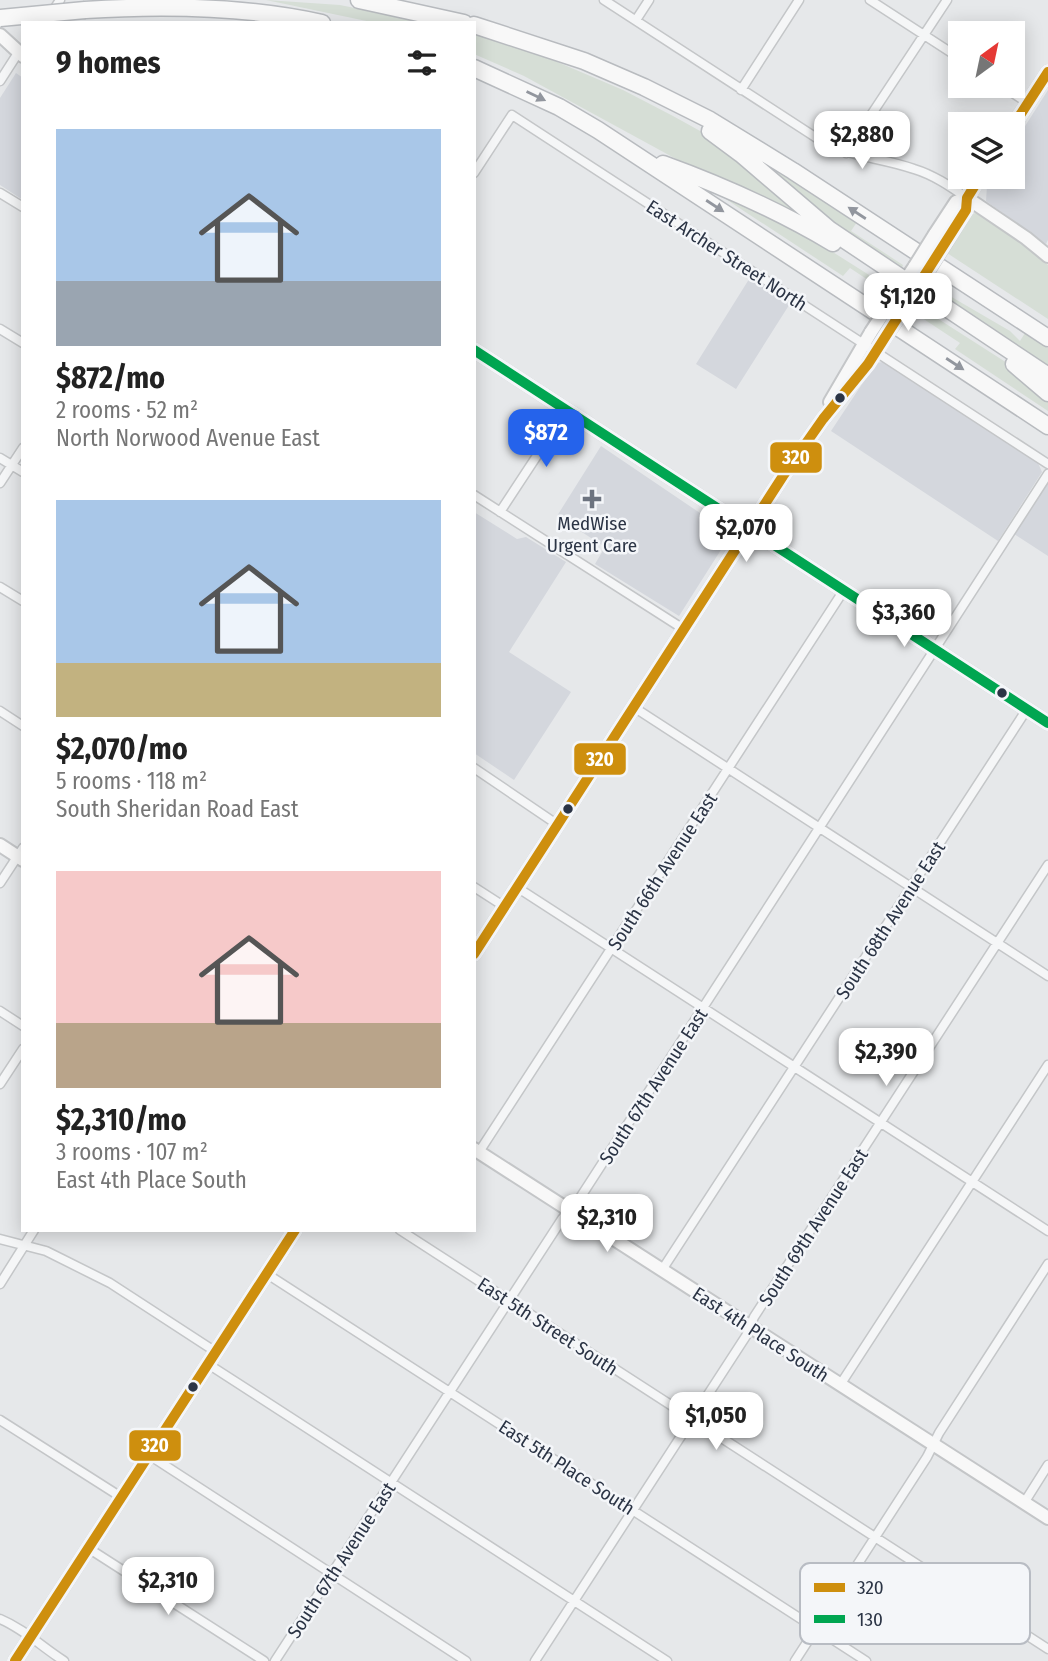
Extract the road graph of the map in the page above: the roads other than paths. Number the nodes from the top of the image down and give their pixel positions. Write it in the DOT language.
graph roads {
  1 [pos="60,0"];
  2 [pos="359,0"];
  3 [pos="604,0"];
  4 [pos="649,0"];
  5 [pos="799,0"];
  6 [pos="870,0"];
  7 [pos="947,0"];
  8 [pos="0,18"];
  9 [pos="636,20"];
  10 [pos="46,21"];
  11 [pos="309,21"];
  12 [pos="455,21"];
  13 [pos="476,27"];
  14 [pos="0,35"];
  15 [pos="925,35"];
  16 [pos="0,48"];
  17 [pos="948,50"];
  18 [pos="21,54"];
  19 [pos="476,69"];
  20 [pos="1048,72"];
  21 [pos="0,81"];
  22 [pos="644,87"];
  23 [pos="741,90"];
  24 [pos="1020,98"];
  25 [pos="1028,103"];
  26 [pos="1022,112"];
  27 [pos="846,153"];
  28 [pos="637,155"];
  29 [pos="476,170"];
  30 [pos="974,189"];
  31 [pos="0,193"];
  32 [pos="968,198"];
  33 [pos="21,206"];
  34 [pos="941,238"];
  35 [pos="1048,256"];
  36 [pos="905,293"];
  37 [pos="0,329"];
  38 [pos="1048,338"];
  39 [pos="21,342"];
  40 [pos="863,344"];
  41 [pos="476,351"];
  42 [pos="876,351"];
  43 [pos="1048,376"];
  44 [pos="1048,393"];
  45 [pos="567,410"];
  46 [pos="823,419"];
  47 [pos="1048,426"];
  48 [pos="21,451"];
  49 [pos="0,458"];
  50 [pos="1048,464"];
  51 [pos="12,465"];
  52 [pos="21,471"];
  53 [pos="1048,474"];
  54 [pos="0,483"];
  55 [pos="476,496"];
  56 [pos="500,512"];
  57 [pos="749,529"];
  58 [pos="0,587"];
  59 [pos="844,590"];
  60 [pos="21,600"];
  61 [pos="685,629"];
  62 [pos="935,650"];
  63 [pos="635,708"];
  64 [pos="1027,709"];
  65 [pos="0,711"];
  66 [pos="1048,723"];
  67 [pos="21,725"];
  68 [pos="476,769"];
  69 [pos="729,769"];
  70 [pos="558,825"];
  71 [pos="820,828"];
  72 [pos="0,845"];
  73 [pos="21,855"];
  74 [pos="1048,865"];
  75 [pos="0,883"];
  76 [pos="911,887"];
  77 [pos="476,888"];
  78 [pos="517,888"];
  79 [pos="505,906"];
  80 [pos="998,943"];
  81 [pos="611,949"];
  82 [pos="476,951"];
  83 [pos="1048,976"];
  84 [pos="703,1008"];
  85 [pos="0,1011"];
  86 [pos="21,1025"];
  87 [pos="21,1052"];
  88 [pos="1048,1065"];
  89 [pos="794,1067"];
  90 [pos="0,1084"];
  91 [pos="880,1122"];
  92 [pos="477,1150"];
  93 [pos="972,1182"];
  94 [pos="570,1210"];
  95 [pos="1048,1231"];
  96 [pos="33,1232"];
  97 [pos="294,1232"];
  98 [pos="403,1232"];
  99 [pos="0,1239"];
  100 [pos="25,1245"];
  101 [pos="1048,1264"];
  102 [pos="662,1270"];
  103 [pos="267,1274"];
  104 [pos="0,1284"];
  105 [pos="509,1301"];
  106 [pos="750,1326"];
  107 [pos="216,1352"];
  108 [pos="208,1364"];
  109 [pos="841,1385"];
  110 [pos="450,1392"];
  111 [pos="692,1419"];
  112 [pos="0,1420"];
  113 [pos="933,1445"];
  114 [pos="149,1455"];
  115 [pos="1048,1465"];
  116 [pos="391,1482"];
  117 [pos="121,1497"];
  118 [pos="1024,1503"];
  119 [pos="633,1510"];
  120 [pos="1048,1518"];
  121 [pos="875,1537"];
  122 [pos="88,1548"];
  123 [pos="858,1563"];
  124 [pos="915,1563"];
  125 [pos="332,1574"];
  126 [pos="574,1600"];
  127 [pos="0,1619"];
  128 [pos="800,1619"];
  129 [pos="31,1637"];
  130 [pos="1030,1637"];
  131 [pos="806,1644"];
  132 [pos="839,1644"];
  133 [pos="1048,1649"];
  134 [pos="15,1661"];
  135 [pos="64,1661"];
  136 [pos="264,1661"];
  137 [pos="275,1661"];
  138 [pos="466,1661"];
  139 [pos="535,1661"];
  140 [pos="667,1661"];
  141 [pos="795,1661"];
  142 [pos="866,1661"];
  1 -- 10 [label="street"];
  2 -- 12 [label="highway"];
  3 -- 9 [label="street"];
  4 -- 9 [label="street"];
  5 -- 23 [label="street"];
  6 -- 15 [label="street"];
  7 -- 15 [label="street"];
  8 -- 11 [label="highway, bridge"];
  9 -- 23 [label="street"];
  13 -- 22 [label="highway"];
  14 -- 18 [label="main road"];
  15 -- 17 [label="street"];
  15 -- 27 [label="street"];
  16 -- 18 [label="main road"];
  18 -- 21 [label="street"];
  19 -- 28 [label="highway, one-way"];
  20 -- 25 [label="main road"];
  22 -- 36 [label="highway"];
  38 -- 22 [label="highway, one-way"];
  23 -- 27 [label="street"];
  24 -- 25 [label="street"];
  25 -- 26 [label="main road"];
  27 -- 32 [label="street"];
  28 -- 36 [label="highway"];
  28 -- 47 [label="highway, one-way"];
  29 -- 40 [label="street, East Archer Street North"];
  30 -- 32 [label="main road"];
  31 -- 33 [label="street"];
  32 -- 34 [label="main road"];
  32 -- 35 [label="main road"];
  34 -- 36 [label="main road, bridge"];
  34 -- 36 [label="main road, bridge"];
  36 -- 40 [label="main road, bridge"];
  36 -- 42 [label="main road, bridge"];
  36 -- 43 [label="highway"];
  36 -- 44 [label="highway"];
  37 -- 39 [label="street"];
  40 -- 42 [label="street, East Archer Street North"];
  40 -- 46 [label="main road"];
  41 -- 45 [label="main road"];
  42 -- 46 [label="main road"];
  42 -- 50 [label="street, East Archer Street North"];
  45 -- 56 [label="street"];
  45 -- 57 [label="main road"];
  46 -- 57 [label="main road"];
  48 -- 51 [label="street"];
  49 -- 51 [label="street"];
  51 -- 52 [label="street"];
  51 -- 54 [label="street"];
  53 -- 62 [label="street, South 67th Avenue East"];
  55 -- 56 [label="street"];
  56 -- 61 [label="street"];
  57 -- 59 [label="main road"];
  57 -- 61 [label="main road"];
  58 -- 60 [label="street"];
  59 -- 62 [label="main road"];
  59 -- 69 [label="street, South 66th Avenue East"];
  61 -- 63 [label="main road"];
  62 -- 64 [label="main road"];
  62 -- 71 [label="street, South 67th Avenue East"];
  63 -- 69 [label="street"];
  63 -- 70 [label="main road"];
  64 -- 66 [label="main road"];
  64 -- 76 [label="street, South 68th Avenue East"];
  65 -- 67 [label="street"];
  68 -- 70 [label="street"];
  69 -- 71 [label="street"];
  69 -- 81 [label="street, South 66th Avenue East"];
  70 -- 78 [label="main road"];
  71 -- 76 [label="street"];
  71 -- 84 [label="street, South 67th Avenue East"];
  72 -- 73 [label="main road"];
  73 -- 75 [label="street"];
  74 -- 80 [label="street, South 69th Avenue East"];
  76 -- 80 [label="street"];
  76 -- 89 [label="street, South 68th Avenue East"];
  77 -- 79 [label="street"];
  78 -- 79 [label="main road"];
  78 -- 81 [label="street"];
  79 -- 82 [label="main road"];
  80 -- 83 [label="street"];
  80 -- 91 [label="street, South 69th Avenue East"];
  81 -- 84 [label="street"];
  81 -- 92 [label="street, South 66th Avenue East"];
  84 -- 89 [label="street"];
  84 -- 94 [label="street, South 67th Avenue East"];
  85 -- 86 [label="street"];
  87 -- 90 [label="street"];
  88 -- 93 [label="street"];
  89 -- 91 [label="street"];
  89 -- 102 [label="street, South 68th Avenue East"];
  91 -- 93 [label="street"];
  91 -- 106 [label="street, South 69th Avenue East"];
  92 -- 94 [label="main road, East 4th Place South"];
  93 -- 95 [label="street"];
  93 -- 109 [label="street"];
  94 -- 102 [label="main road, East 4th Place South"];
  94 -- 105 [label="street, South 67th Avenue East"];
  96 -- 100 [label="street"];
  97 -- 103 [label="main road"];
  98 -- 105 [label="street, East 5th Street South"];
  99 -- 100 [label="street"];
  100 -- 104 [label="street"];
  100 -- 107 [label="street"];
  101 -- 113 [label="street"];
  102 -- 106 [label="main road, East 4th Place South"];
  103 -- 107 [label="main road"];
  103 -- 110 [label="street, East 5th Place South"];
  105 -- 110 [label="street, South 67th Avenue East"];
  105 -- 111 [label="street, East 5th Street South"];
  106 -- 109 [label="main road, East 4th Place South"];
  106 -- 111 [label="street, South 69th Avenue East"];
  107 -- 108 [label="main road"];
  108 -- 114 [label="main road"];
  108 -- 116 [label="street"];
  109 -- 113 [label="main road, East 4th Place South"];
  110 -- 116 [label="street, South 67th Avenue East"];
  110 -- 119 [label="street, East 5th Place South"];
  111 -- 119 [label="street, South 69th Avenue East"];
  111 -- 121 [label="street, East 5th Street South"];
  112 -- 117 [label="street"];
  113 -- 118 [label="main road, East 4th Place South"];
  113 -- 121 [label="street"];
  114 -- 117 [label="main road"];
  114 -- 125 [label="street"];
  115 -- 118 [label="street"];
  116 -- 125 [label="street, South 67th Avenue East"];
  116 -- 126 [label="street"];
  117 -- 122 [label="main road"];
  118 -- 120 [label="main road, East 4th Place South"];
  119 -- 126 [label="street, South 69th Avenue East"];
  119 -- 128 [label="street, East 5th Place South"];
  121 -- 123 [label="street"];
  121 -- 124 [label="street, East 5th Street South"];
  122 -- 129 [label="main road"];
  122 -- 136 [label="street"];
  125 -- 137 [label="street, South 67th Avenue East"];
  125 -- 138 [label="street"];
  126 -- 139 [label="street, South 69th Avenue East"];
  126 -- 140 [label="street"];
  127 -- 129 [label="street"];
  129 -- 134 [label="main road"];
  129 -- 135 [label="street"];
  130 -- 133 [label="street, East 5th Street South"];
  131 -- 141 [label="street"];
  132 -- 142 [label="street, East 5th Place South"];
}
